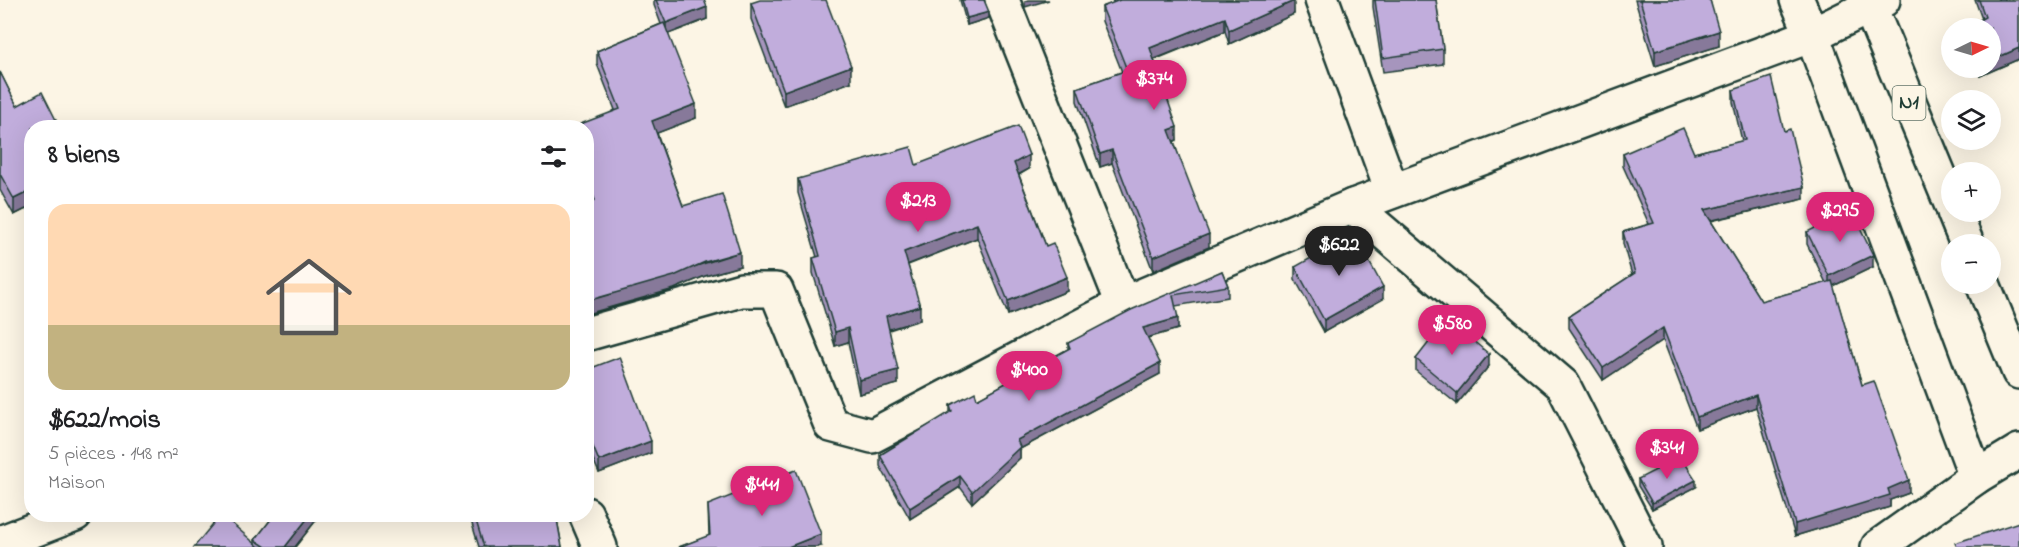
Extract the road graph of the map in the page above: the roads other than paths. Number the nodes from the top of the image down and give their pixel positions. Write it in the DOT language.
graph roads {
  1 [pos="1002,0"];
  2 [pos="1322,0"];
  3 [pos="1797,0"];
  4 [pos="1873,2"];
  5 [pos="1812,35"];
  6 [pos="1941,178"];
  7 [pos="1392,191"];
  8 [pos="1353,206"];
  9 [pos="1987,294"];
  10 [pos="1123,304"];
  11 [pos="594,332"];
  12 [pos="2019,372"];
  13 [pos="2019,451"];
  14 [pos="1976,477"];
  15 [pos="54,522"];
  16 [pos="589,522"];
  17 [pos="0,543"];
  18 [pos="600,547"];
  19 [pos="1645,547"];
  20 [pos="1878,547"];
  1 -- 10 [label="main road"];
  2 -- 7 [label="main road"];
  3 -- 5 [label="main road"];
  4 -- 5 [label="main road"];
  4 -- 6 [label="main road, N1"];
  5 -- 7 [label="main road"];
  5 -- 14 [label="main road"];
  7 -- 8 [label="main road"];
  8 -- 10 [label="main road"];
  8 -- 19 [label="main road"];
  9 -- 12 [label="main road"];
  10 -- 11 [label="main road"];
  13 -- 14 [label="main road"];
  14 -- 20 [label="main road"];
  15 -- 17 [label="main road"];
  16 -- 18 [label="main road"];
}
